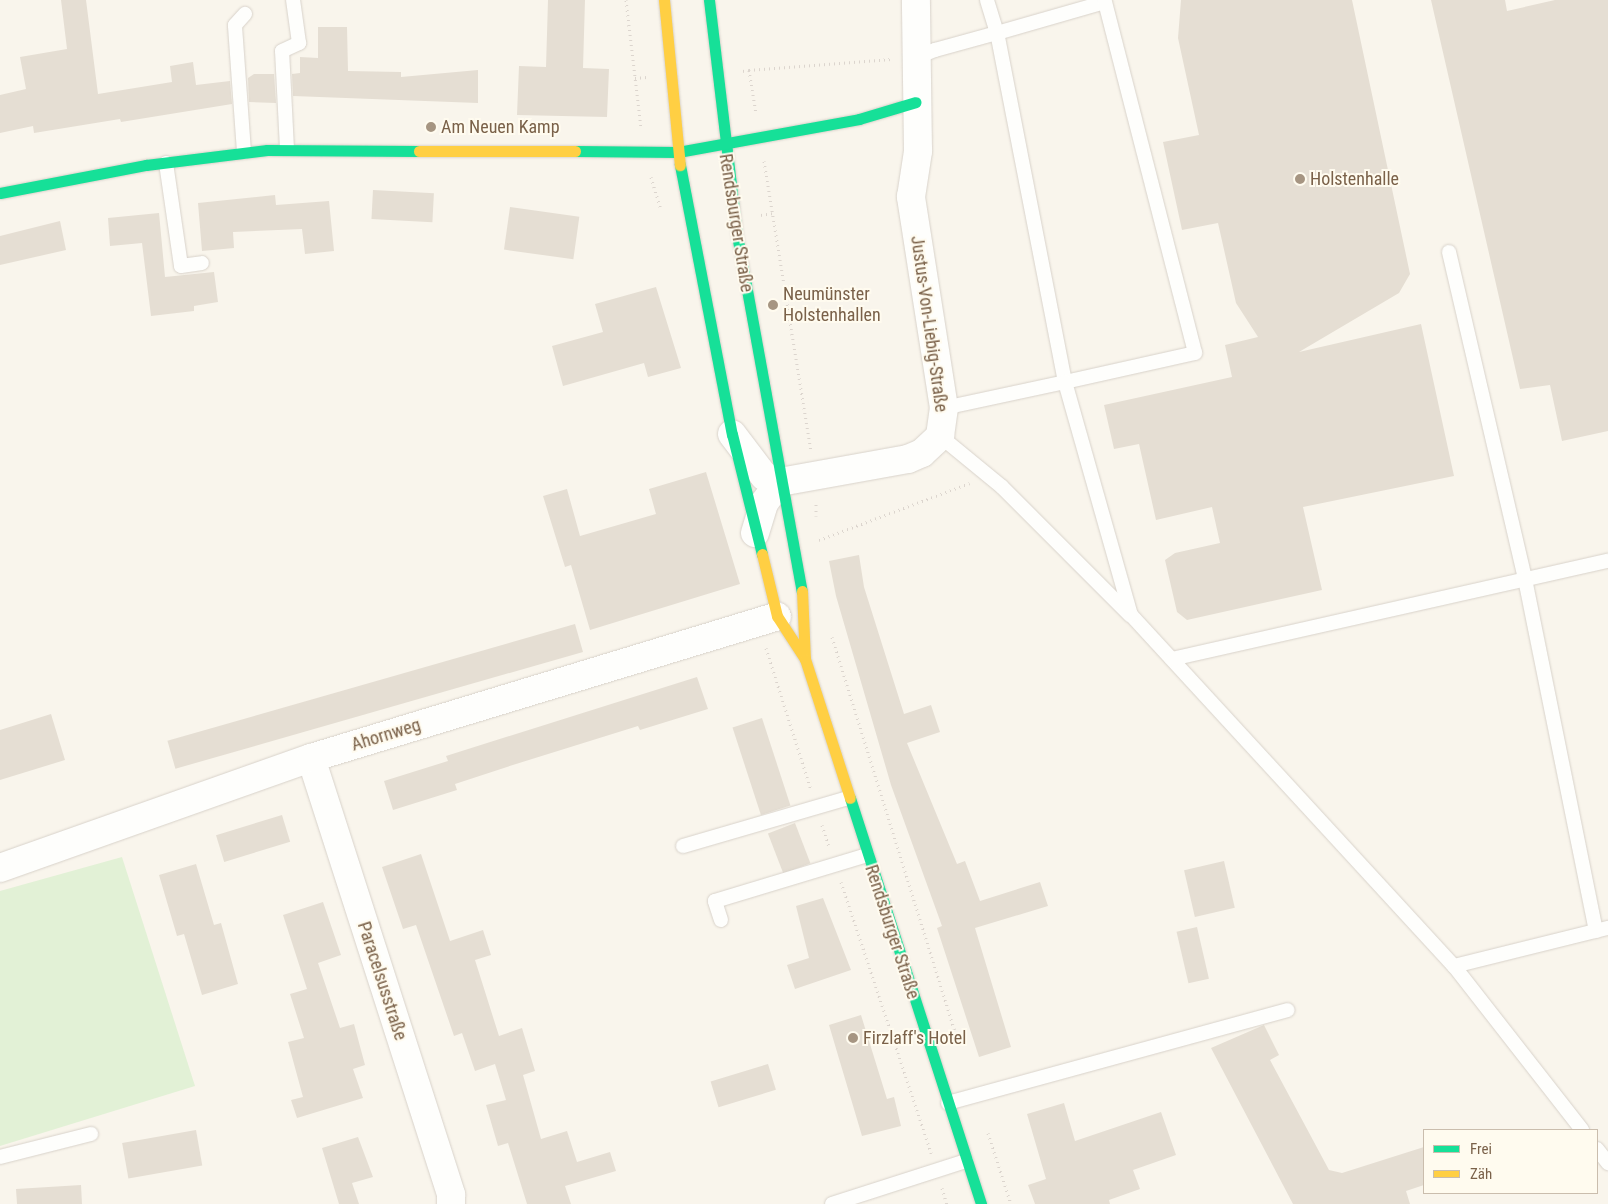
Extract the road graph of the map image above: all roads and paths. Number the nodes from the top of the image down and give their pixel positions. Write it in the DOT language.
graph roads {
  1 [pos="293,0"];
  2 [pos="626,0"];
  3 [pos="664,0"];
  4 [pos="709,0"];
  5 [pos="916,0"];
  6 [pos="987,0"];
  7 [pos="245,14"];
  8 [pos="997,33"];
  9 [pos="915,58"];
  10 [pos="749,70"];
  11 [pos="635,78"];
  12 [pos="916,102"];
  13 [pos="760,136"];
  14 [pos="724,145"];
  15 [pos="287,149"];
  16 [pos="244,152"];
  17 [pos="678,152"];
  18 [pos="166,163"];
  19 [pos="0,193"];
  20 [pos="1449,252"];
  21 [pos="202,263"];
  22 [pos="1065,382"];
  23 [pos="944,408"];
  24 [pos="732,434"];
  25 [pos="940,436"];
  26 [pos="989,476"];
  27 [pos="815,478"];
  28 [pos="780,482"];
  29 [pos="816,526"];
  30 [pos="755,532"];
  31 [pos="815,534"];
  32 [pos="1608,561"];
  33 [pos="1525,579"];
  34 [pos="1131,615"];
  35 [pos="777,616"];
  36 [pos="831,632"];
  37 [pos="805,659"];
  38 [pos="1172,659"];
  39 [pos="311,758"];
  40 [pos="848,798"];
  41 [pos="683,846"];
  42 [pos="866,855"];
  43 [pos="0,868"];
  44 [pos="721,920"];
  45 [pos="1602,929"];
  46 [pos="1454,966"];
  47 [pos="1287,1010"];
  48 [pos="957,1038"];
  49 [pos="975,1095"];
  50 [pos="948,1103"];
  51 [pos="1581,1129"];
  52 [pos="91,1134"];
  53 [pos="1598,1150"];
  54 [pos="0,1157"];
  55 [pos="966,1161"];
  56 [pos="1608,1163"];
  57 [pos="451,1204"];
  58 [pos="832,1204"];
  59 [pos="981,1204"];
  60 [pos="1012,1204"];
  1 -- 15 [label="lane"];
  2 -- 11 [label="path"];
  3 -- 17 [label="main road"];
  4 -- 14 [label="main road"];
  5 -- 9 [label="street, Justus-Von-Liebig-Straße"];
  6 -- 8 [label="lane"];
  7 -- 16 [label="lane"];
  8 -- 9 [label="lane"];
  8 -- 22 [label="lane"];
  8 -- 22 [label="lane"];
  9 -- 10 [label="path"];
  9 -- 12 [label="street, Justus-Von-Liebig-Straße"];
  12 -- 13 [label="main road"];
  12 -- 23 [label="street, Justus-Von-Liebig-Straße"];
  13 -- 14 [label="main road"];
  13 -- 27 [label="path"];
  14 -- 17 [label="main road, Rendsburger Straße"];
  14 -- 28 [label="main road, Rendsburger Straße"];
  15 -- 16 [label="main road"];
  15 -- 17 [label="main road"];
  16 -- 18 [label="main road"];
  17 -- 24 [label="main road, Rendsburger Straße"];
  18 -- 19 [label="main road"];
  18 -- 21 [label="lane"];
  20 -- 33 [label="lane"];
  22 -- 23 [label="lane"];
  22 -- 34 [label="lane"];
  23 -- 25 [label="street, Justus-Von-Liebig-Straße"];
  24 -- 28 [label="street, Rendsburger Straße"];
  24 -- 30 [label="main road, Rendsburger Straße"];
  25 -- 26 [label="lane"];
  25 -- 27 [label="street, Justus-Von-Liebig-Straße"];
  26 -- 31 [label="path"];
  26 -- 34 [label="lane"];
  27 -- 28 [label="street, Justus-Von-Liebig-Straße"];
  27 -- 29 [label="path"];
  28 -- 30 [label="street"];
  28 -- 37 [label="main road, Rendsburger Straße"];
  30 -- 35 [label="main road, Rendsburger Straße"];
  32 -- 33 [label="lane"];
  33 -- 38 [label="lane"];
  33 -- 45 [label="lane"];
  34 -- 38 [label="lane"];
  35 -- 37 [label="main road, Rendsburger Straße"];
  35 -- 39 [label="street, Ahornweg"];
  36 -- 48 [label="path"];
  37 -- 40 [label="main road, Rendsburger Straße"];
  38 -- 46 [label="lane"];
  39 -- 43 [label="street, Ahornweg"];
  39 -- 57 [label="street, Paracelsusstraße"];
  40 -- 41 [label="lane"];
  40 -- 42 [label="main road, Rendsburger Straße"];
  42 -- 44 [label="lane"];
  42 -- 50 [label="main road, Rendsburger Straße"];
  45 -- 46 [label="lane"];
  46 -- 51 [label="lane"];
  47 -- 49 [label="lane"];
  49 -- 50 [label="lane"];
  49 -- 60 [label="path"];
  50 -- 55 [label="main road, Rendsburger Straße"];
  52 -- 54 [label="lane"];
  53 -- 56 [label="lane"];
  55 -- 58 [label="lane"];
  55 -- 59 [label="main road, Rendsburger Straße"];
}
